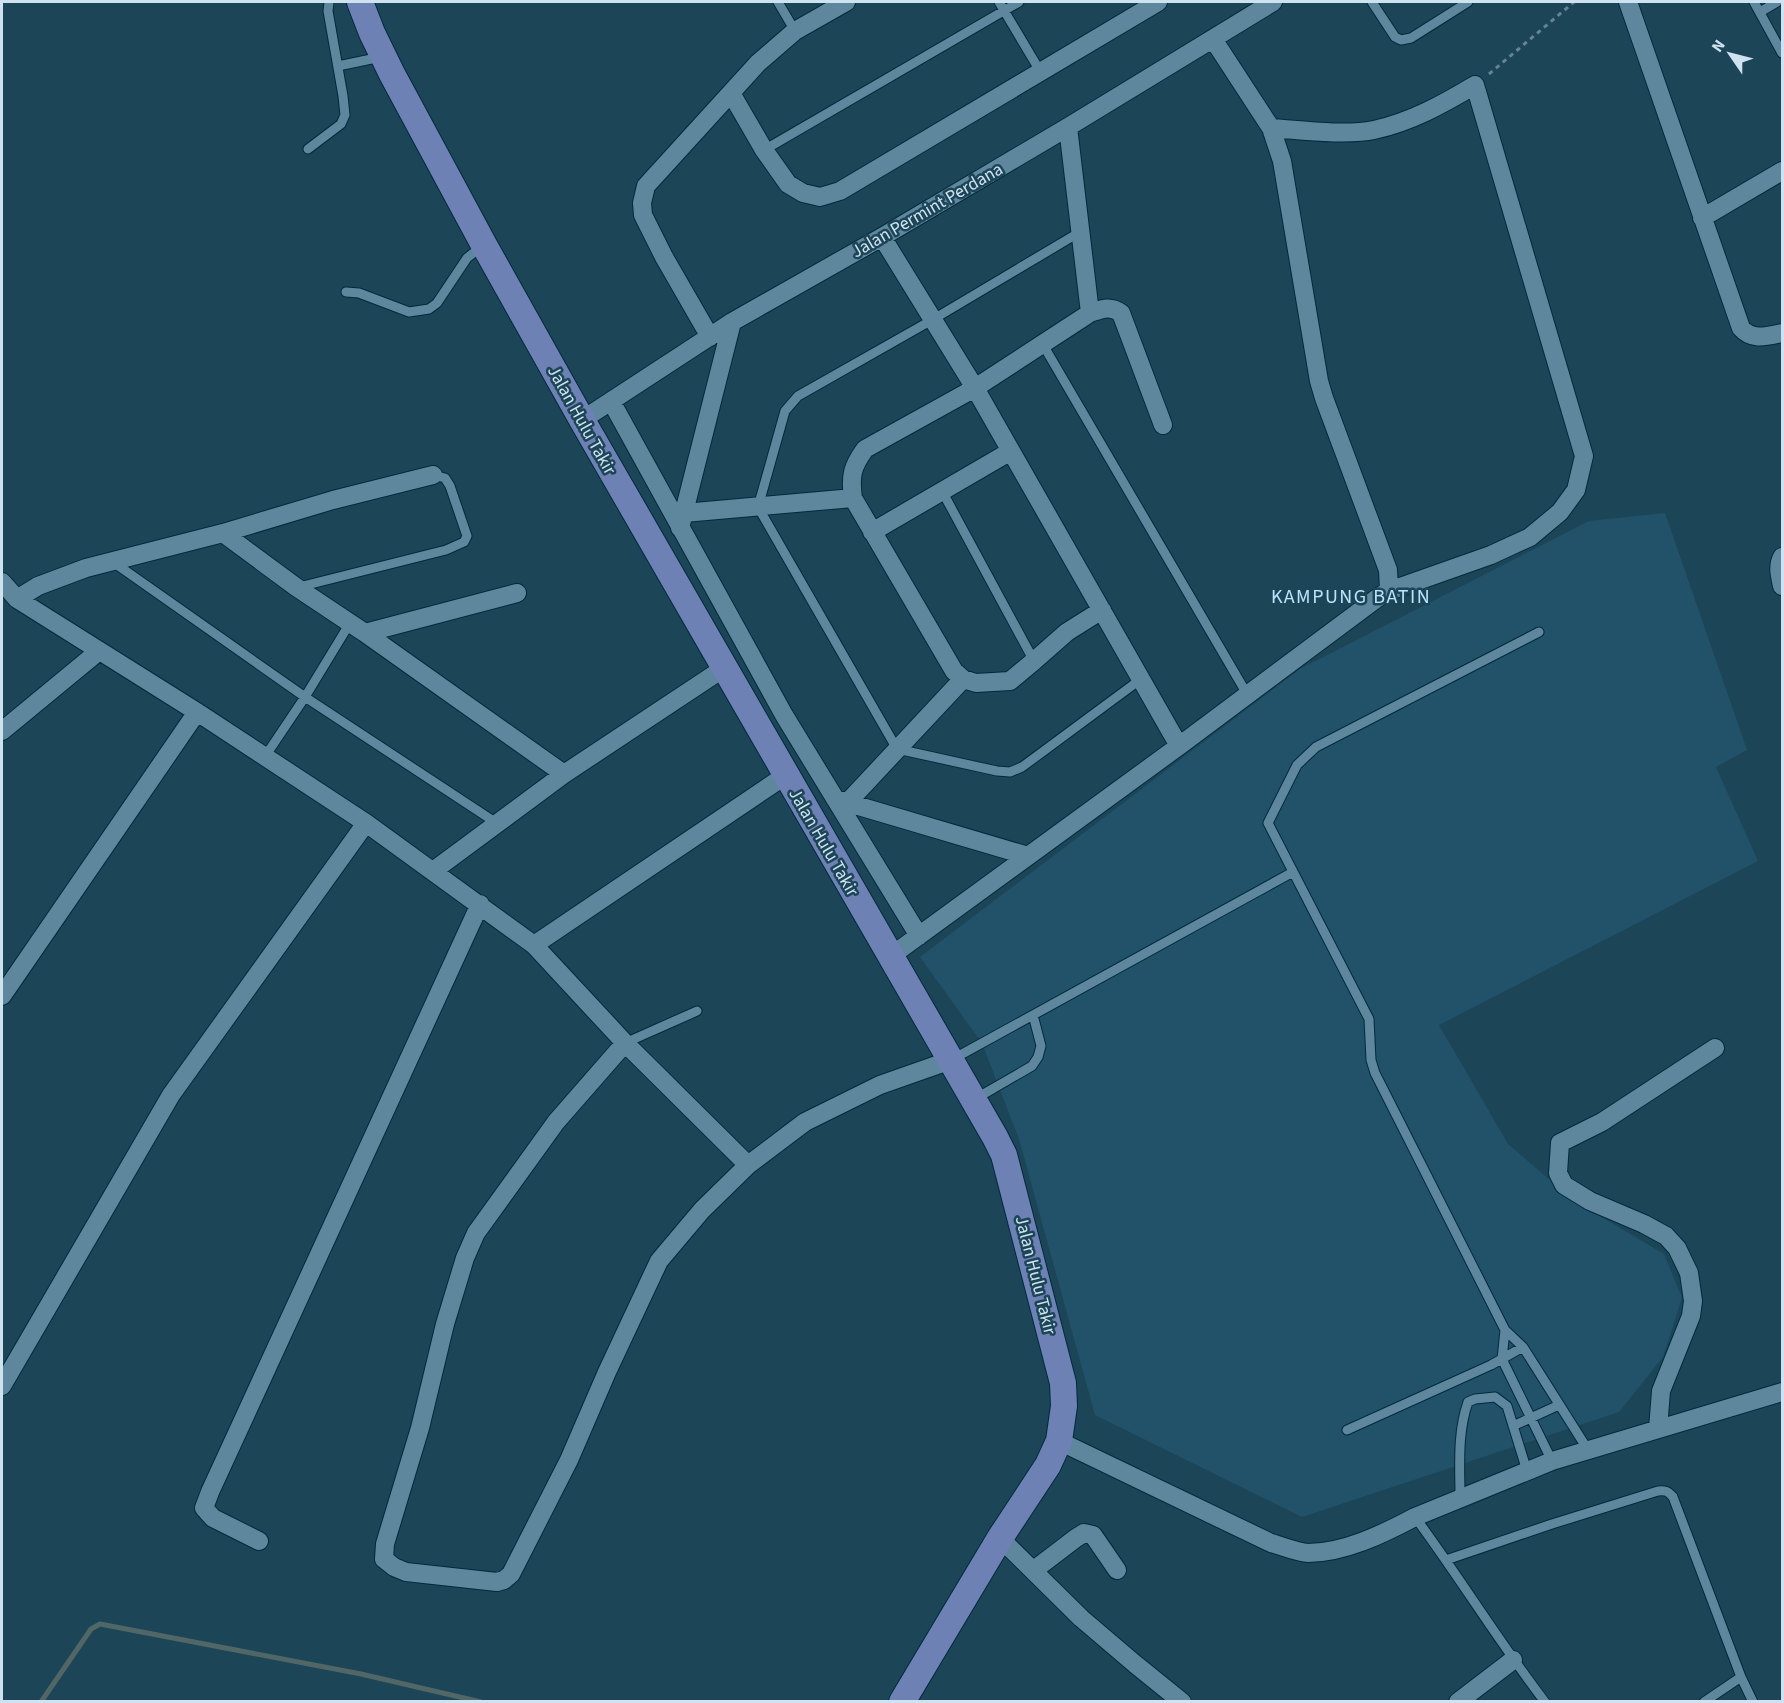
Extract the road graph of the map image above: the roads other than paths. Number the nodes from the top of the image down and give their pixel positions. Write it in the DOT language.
graph roads {
  1 [pos="329,2"];
  2 [pos="360,2"];
  3 [pos="778,2"];
  4 [pos="846,2"];
  5 [pos="999,2"];
  6 [pos="1019,2"];
  7 [pos="1158,2"];
  8 [pos="1273,2"];
  9 [pos="1372,2"];
  10 [pos="1468,2"];
  11 [pos="1628,2"];
  12 [pos="1755,2"];
  13 [pos="1777,2"];
  14 [pos="1005,11"];
  15 [pos="1760,12"];
  16 [pos="795,31"];
  17 [pos="1214,39"];
  18 [pos="1782,53"];
  19 [pos="384,56"];
  20 [pos="338,66"];
  21 [pos="1040,71"];
  22 [pos="730,93"];
  23 [pos="1068,127"];
  24 [pos="1271,128"];
  25 [pos="308,149"];
  26 [pos="764,150"];
  27 [pos="1782,171"];
  28 [pos="1702,218"];
  29 [pos="1080,231"];
  30 [pos="882,237"];
  31 [pos="484,245"];
  32 [pos="346,292"];
  33 [pos="1090,313"];
  34 [pos="932,320"];
  35 [pos="732,322"];
  36 [pos="1782,333"];
  37 [pos="710,337"];
  38 [pos="1042,343"];
  39 [pos="975,388"];
  40 [pos="611,402"];
  41 [pos="582,420"];
  42 [pos="1163,425"];
  43 [pos="1011,451"];
  44 [pos="433,475"];
  45 [pos="942,491"];
  46 [pos="853,498"];
  47 [pos="758,507"];
  48 [pos="682,520"];
  49 [pos="872,531"];
  50 [pos="223,533"];
  51 [pos="1782,557"];
  52 [pos="113,562"];
  53 [pos="2,582"];
  54 [pos="1782,586"];
  55 [pos="296,587"];
  56 [pos="1389,591"];
  57 [pos="517,593"];
  58 [pos="17,599"];
  59 [pos="1102,610"];
  60 [pos="358,628"];
  61 [pos="1539,632"];
  62 [pos="99,651"];
  63 [pos="1034,662"];
  64 [pos="724,668"];
  65 [pos="963,679"];
  66 [pos="1142,679"];
  67 [pos="1247,694"];
  68 [pos="305,697"];
  69 [pos="197,712"];
  70 [pos="2,731"];
  71 [pos="1179,746"];
  72 [pos="897,749"];
  73 [pos="264,758"];
  74 [pos="564,774"];
  75 [pos="786,775"];
  76 [pos="841,801"];
  77 [pos="366,823"];
  78 [pos="498,824"];
  79 [pos="1028,856"];
  80 [pos="434,871"];
  81 [pos="1293,872"];
  82 [pos="480,904"];
  83 [pos="919,936"];
  84 [pos="534,945"];
  85 [pos="891,956"];
  86 [pos="2,996"];
  87 [pos="697,1011"];
  88 [pos="1033,1015"];
  89 [pos="625,1043"];
  90 [pos="1715,1048"];
  91 [pos="951,1060"];
  92 [pos="974,1100"];
  93 [pos="748,1165"];
  94 [pos="1505,1330"];
  95 [pos="1523,1347"];
  96 [pos="1502,1359"];
  97 [pos="2,1386"];
  98 [pos="1782,1392"];
  99 [pos="1559,1405"];
  100 [pos="1531,1419"];
  101 [pos="1513,1426"];
  102 [pos="1658,1429"];
  103 [pos="1347,1430"];
  104 [pos="1059,1441"];
  105 [pos="1588,1450"];
  106 [pos="1552,1461"];
  107 [pos="1527,1472"];
  108 [pos="1460,1499"];
  109 [pos="1415,1517"];
  110 [pos="1000,1538"];
  111 [pos="259,1541"];
  112 [pos="1446,1560"];
  113 [pos="1034,1570"];
  114 [pos="1117,1570"];
  115 [pos="1513,1660"];
  116 [pos="1741,1677"];
  117 [pos="909,1698"];
  118 [pos="1182,1701"];
  119 [pos="1458,1701"];
  120 [pos="1545,1701"];
  121 [pos="1704,1701"];
  122 [pos="1753,1701"];
  1 -- 20 [label="lane"];
  2 -- 19 [label="street, Jalan Hulu Takir"];
  3 -- 16 [label="lane"];
  4 -- 16 [label="street"];
  5 -- 14 [label="lane"];
  6 -- 14 [label="lane"];
  7 -- 21 [label="street"];
  8 -- 17 [label="street, Jalan Permint Perdana"];
  9 -- 10 [label="lane"];
  11 -- 28 [label="street"];
  12 -- 15 [label="lane"];
  13 -- 15 [label="lane"];
  14 -- 21 [label="lane"];
  14 -- 26 [label="lane"];
  15 -- 18 [label="lane"];
  16 -- 22 [label="street"];
  17 -- 23 [label="street, Jalan Permint Perdana"];
  17 -- 24 [label="street"];
  19 -- 20 [label="lane"];
  19 -- 31 [label="street, Jalan Hulu Takir"];
  20 -- 25 [label="lane"];
  21 -- 26 [label="street"];
  22 -- 26 [label="street"];
  22 -- 37 [label="street"];
  23 -- 29 [label="street"];
  23 -- 30 [label="street, Jalan Permint Perdana"];
  24 -- 56 [label="street"];
  24 -- 56 [label="street"];
  27 -- 28 [label="street"];
  28 -- 36 [label="street"];
  29 -- 33 [label="street"];
  29 -- 34 [label="lane"];
  30 -- 34 [label="street"];
  30 -- 35 [label="street, Jalan Permint Perdana"];
  31 -- 32 [label="lane"];
  31 -- 41 [label="street, Jalan Hulu Takir"];
  33 -- 38 [label="street"];
  33 -- 42 [label="street"];
  34 -- 39 [label="street"];
  34 -- 47 [label="lane"];
  35 -- 37 [label="street, Jalan Permint Perdana"];
  35 -- 48 [label="street"];
  37 -- 40 [label="street, Jalan Permint Perdana"];
  38 -- 39 [label="street"];
  38 -- 67 [label="lane"];
  39 -- 43 [label="street"];
  39 -- 46 [label="street"];
  40 -- 41 [label="street, Jalan Permint Perdana"];
  40 -- 48 [label="street"];
  41 -- 64 [label="street, Jalan Hulu Takir"];
  43 -- 45 [label="street"];
  43 -- 59 [label="street"];
  44 -- 50 [label="street"];
  44 -- 55 [label="lane"];
  45 -- 49 [label="street"];
  45 -- 63 [label="lane"];
  46 -- 47 [label="street"];
  46 -- 49 [label="street"];
  47 -- 48 [label="street"];
  47 -- 72 [label="lane"];
  48 -- 76 [label="street"];
  49 -- 65 [label="street"];
  50 -- 52 [label="street"];
  50 -- 55 [label="street"];
  51 -- 54 [label="street"];
  52 -- 58 [label="street"];
  52 -- 68 [label="lane"];
  53 -- 58 [label="street"];
  55 -- 60 [label="street"];
  56 -- 67 [label="street"];
  57 -- 60 [label="street"];
  58 -- 62 [label="street"];
  59 -- 63 [label="street"];
  59 -- 66 [label="street"];
  60 -- 68 [label="lane"];
  60 -- 74 [label="street"];
  61 -- 81 [label="lane"];
  62 -- 69 [label="street"];
  62 -- 70 [label="street"];
  63 -- 65 [label="street"];
  64 -- 74 [label="street"];
  64 -- 75 [label="street, Jalan Hulu Takir"];
  65 -- 72 [label="street"];
  66 -- 71 [label="street"];
  66 -- 72 [label="lane"];
  67 -- 71 [label="street"];
  68 -- 73 [label="lane"];
  68 -- 78 [label="lane"];
  69 -- 73 [label="street"];
  69 -- 86 [label="street"];
  71 -- 79 [label="street"];
  72 -- 76 [label="street"];
  73 -- 77 [label="street"];
  74 -- 78 [label="street"];
  75 -- 84 [label="street"];
  75 -- 85 [label="street, Jalan Hulu Takir"];
  76 -- 79 [label="street"];
  76 -- 83 [label="street"];
  77 -- 80 [label="street"];
  77 -- 97 [label="street"];
  78 -- 80 [label="street"];
  79 -- 83 [label="street"];
  80 -- 82 [label="street"];
  81 -- 88 [label="lane"];
  81 -- 94 [label="lane"];
  82 -- 84 [label="street"];
  82 -- 111 [label="street"];
  83 -- 85 [label="street"];
  84 -- 89 [label="street"];
  85 -- 91 [label="street, Jalan Hulu Takir"];
  87 -- 89 [label="lane"];
  88 -- 91 [label="lane"];
  88 -- 92 [label="lane"];
  89 -- 93 [label="street"];
  89 -- 93 [label="street"];
  90 -- 102 [label="street"];
  91 -- 92 [label="street, Jalan Hulu Takir"];
  91 -- 93 [label="street"];
  92 -- 104 [label="street, Jalan Hulu Takir"];
  94 -- 95 [label="lane"];
  94 -- 96 [label="lane"];
  95 -- 96 [label="lane"];
  95 -- 99 [label="lane"];
  96 -- 100 [label="lane"];
  96 -- 103 [label="lane"];
  98 -- 102 [label="street"];
  99 -- 100 [label="lane"];
  99 -- 105 [label="lane"];
  100 -- 101 [label="lane"];
  100 -- 106 [label="lane"];
  101 -- 107 [label="lane"];
  101 -- 108 [label="lane"];
  102 -- 105 [label="street"];
  104 -- 109 [label="street"];
  104 -- 110 [label="street, Jalan Hulu Takir"];
  105 -- 106 [label="street"];
  106 -- 107 [label="street"];
  107 -- 108 [label="street"];
  108 -- 109 [label="street"];
  109 -- 112 [label="lane"];
  110 -- 113 [label="street"];
  110 -- 117 [label="street, Jalan Hulu Takir"];
  112 -- 115 [label="lane"];
  112 -- 116 [label="lane"];
  113 -- 114 [label="street"];
  113 -- 118 [label="street"];
  115 -- 119 [label="street"];
  115 -- 120 [label="lane"];
  116 -- 121 [label="lane"];
  116 -- 122 [label="lane"];
}
